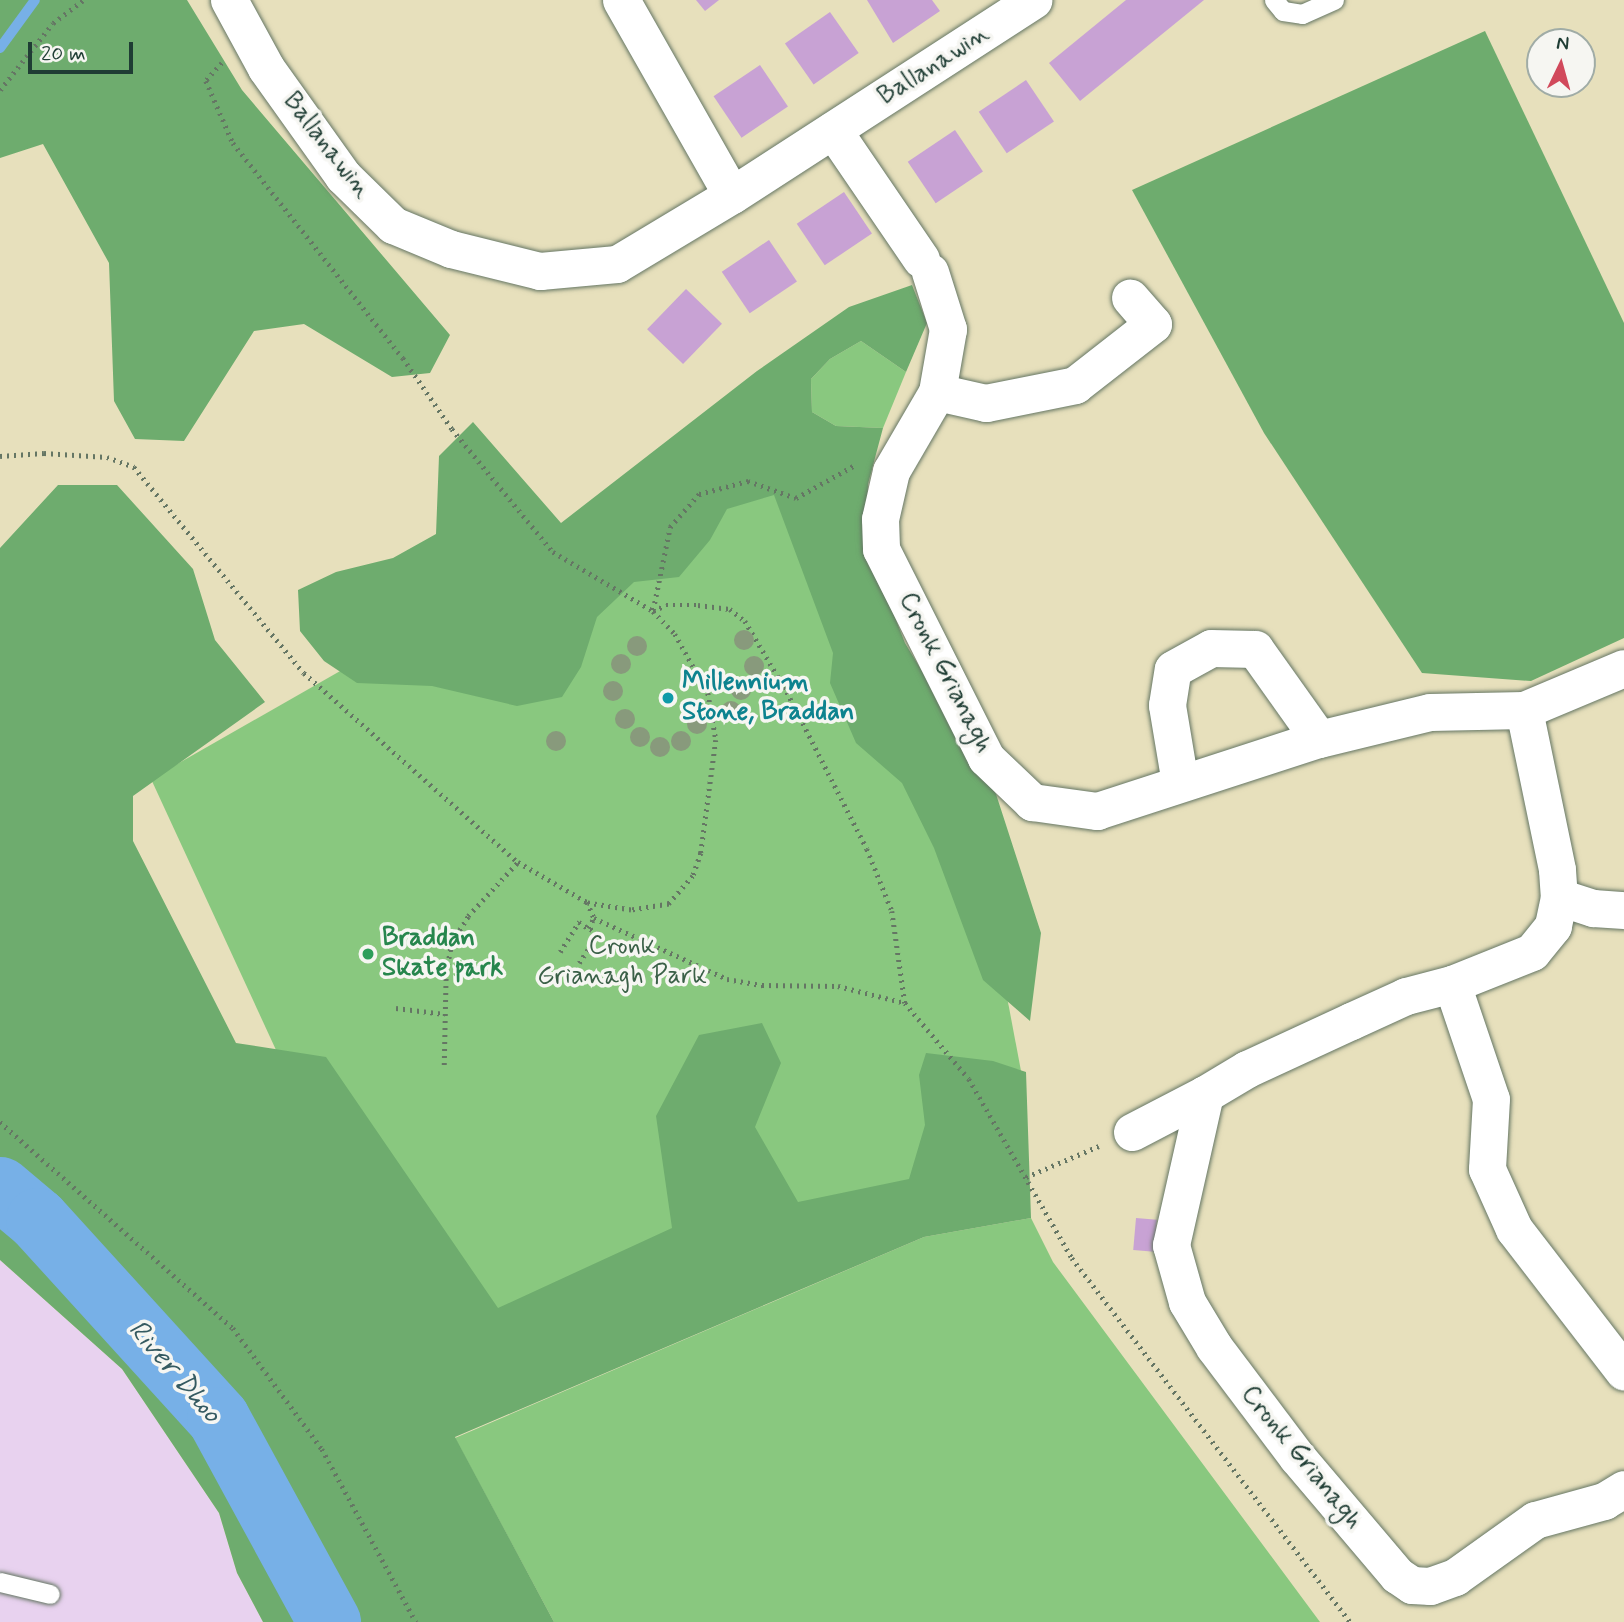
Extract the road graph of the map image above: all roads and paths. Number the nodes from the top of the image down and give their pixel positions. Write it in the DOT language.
graph roads {
  1 [pos="83,0"];
  2 [pos="229,0"];
  3 [pos="621,0"];
  4 [pos="1033,0"];
  5 [pos="1274,0"];
  6 [pos="1334,0"];
  7 [pos="248,35"];
  8 [pos="0,90"];
  9 [pos="833,130"];
  10 [pos="732,195"];
  11 [pos="1130,298"];
  12 [pos="937,392"];
  13 [pos="0,456"];
  14 [pos="841,473"];
  15 [pos="653,611"];
  16 [pos="1624,668"];
  17 [pos="1524,710"];
  18 [pos="1320,739"];
  19 [pos="1180,783"];
  20 [pos="518,862"];
  21 [pos="1559,897"];
  22 [pos="587,902"];
  23 [pos="1624,910"];
  24 [pos="594,918"];
  25 [pos="588,928"];
  26 [pos="560,952"];
  27 [pos="579,963"];
  28 [pos="1452,985"];
  29 [pos="905,1003"];
  30 [pos="396,1008"];
  31 [pos="445,1014"];
  32 [pos="444,1065"];
  33 [pos="1205,1094"];
  34 [pos="0,1122"];
  35 [pos="1132,1132"];
  36 [pos="1026,1177"];
  37 [pos="1624,1372"];
  38 [pos="1624,1489"];
  39 [pos="0,1582"];
  40 [pos="50,1594"];
  41 [pos="415,1622"];
  42 [pos="1350,1622"];
  1 -- 8 [label="path"];
  2 -- 7 [label="street, Ballanawin"];
  3 -- 10 [label="street"];
  4 -- 9 [label="street, Ballanawin"];
  5 -- 6 [label="lane"];
  7 -- 10 [label="street, Ballanawin"];
  7 -- 15 [label="path"];
  9 -- 10 [label="street, Ballanawin"];
  9 -- 12 [label="street, Cronk Grianagh"];
  11 -- 12 [label="street"];
  12 -- 19 [label="street, Cronk Grianagh"];
  13 -- 20 [label="path"];
  14 -- 15 [label="path"];
  15 -- 22 [label="path"];
  15 -- 29 [label="path"];
  16 -- 17 [label="street, Cronk Grianagh"];
  17 -- 18 [label="street, Cronk Grianagh"];
  17 -- 21 [label="street"];
  18 -- 19 [label="street, Cronk Grianagh"];
  18 -- 19 [label="street"];
  20 -- 22 [label="path"];
  20 -- 31 [label="path"];
  21 -- 23 [label="street"];
  21 -- 28 [label="street"];
  22 -- 24 [label="path"];
  24 -- 25 [label="path"];
  24 -- 29 [label="path"];
  25 -- 26 [label="path"];
  25 -- 27 [label="path"];
  28 -- 33 [label="street"];
  28 -- 37 [label="street"];
  29 -- 36 [label="path"];
  30 -- 31 [label="path"];
  31 -- 32 [label="path"];
  33 -- 35 [label="street"];
  33 -- 38 [label="street, Cronk Grianagh"];
  34 -- 41 [label="path"];
  35 -- 36 [label="path"];
  36 -- 42 [label="path"];
  39 -- 40 [label="lane"];
}
